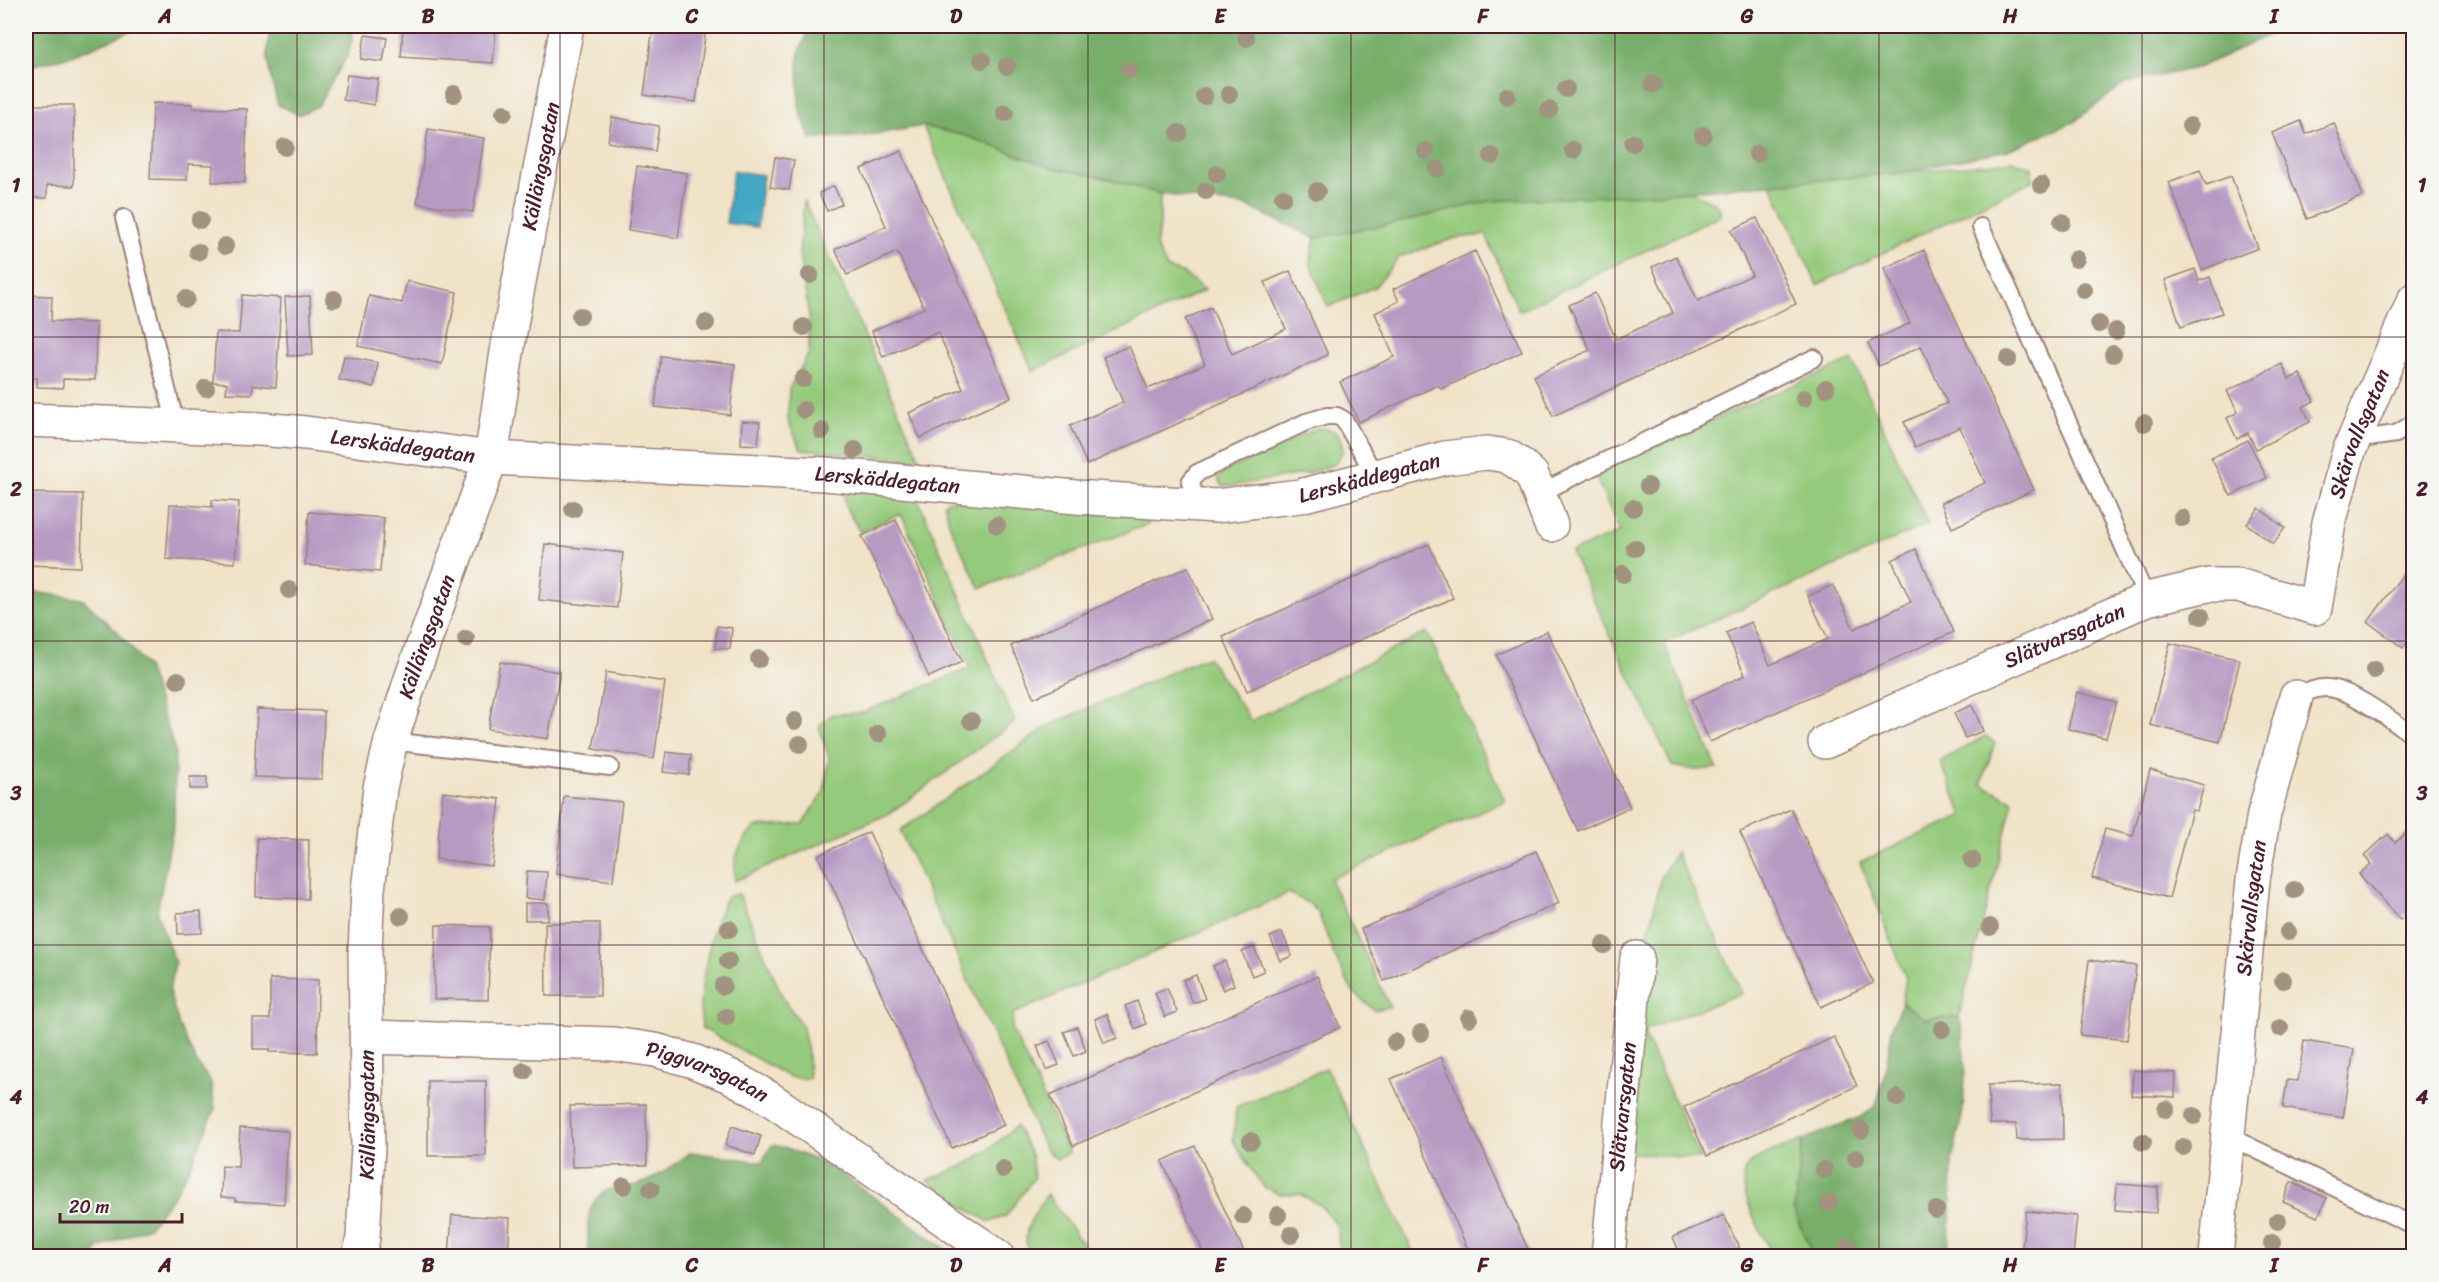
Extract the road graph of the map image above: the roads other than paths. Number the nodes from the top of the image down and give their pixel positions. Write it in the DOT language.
graph roads {
  1 [pos="567,26"];
  2 [pos="124,218"];
  3 [pos="1981,227"];
  4 [pos="2414,300"];
  5 [pos="1814,358"];
  6 [pos="26,420"];
  7 [pos="2414,423"];
  8 [pos="176,424"];
  9 [pos="2354,440"];
  10 [pos="491,458"];
  11 [pos="1376,477"];
  12 [pos="1540,493"];
  13 [pos="1198,504"];
  14 [pos="1551,525"];
  15 [pos="2147,599"];
  16 [pos="2315,608"];
  17 [pos="2296,697"];
  18 [pos="2414,736"];
  19 [pos="391,741"];
  20 [pos="1825,742"];
  21 [pos="610,767"];
  22 [pos="1636,958"];
  23 [pos="368,1037"];
  24 [pos="2228,1136"];
  25 [pos="2414,1226"];
  26 [pos="359,1257"];
  27 [pos="998,1257"];
  28 [pos="1608,1257"];
  29 [pos="2216,1257"];
  1 -- 10 [label="street, Källängsgatan"];
  2 -- 8 [label="lane"];
  3 -- 15 [label="lane"];
  4 -- 9 [label="street, Skärvallsgatan"];
  5 -- 12 [label="lane"];
  6 -- 8 [label="street, Lerskäddegatan"];
  7 -- 9 [label="lane"];
  8 -- 10 [label="street, Lerskäddegatan"];
  9 -- 16 [label="street, Skärvallsgatan"];
  10 -- 13 [label="street, Lerskäddegatan"];
  10 -- 19 [label="street, Källängsgatan"];
  11 -- 12 [label="street, Lerskäddegatan"];
  11 -- 13 [label="street, Lerskäddegatan"];
  11 -- 13 [label="lane"];
  12 -- 14 [label="street, Lerskäddegatan"];
  15 -- 16 [label="street, Slätvarsgatan"];
  15 -- 20 [label="street, Slätvarsgatan"];
  17 -- 18 [label="lane, Skärvallsgatan"];
  17 -- 24 [label="street, Skärvallsgatan"];
  19 -- 21 [label="lane"];
  19 -- 23 [label="street, Källängsgatan"];
  22 -- 28 [label="street, Slätvarsgatan"];
  23 -- 26 [label="street, Källängsgatan"];
  23 -- 27 [label="street, Piggvarsgatan"];
  24 -- 25 [label="lane"];
  24 -- 29 [label="street, Skärvallsgatan"];
}
